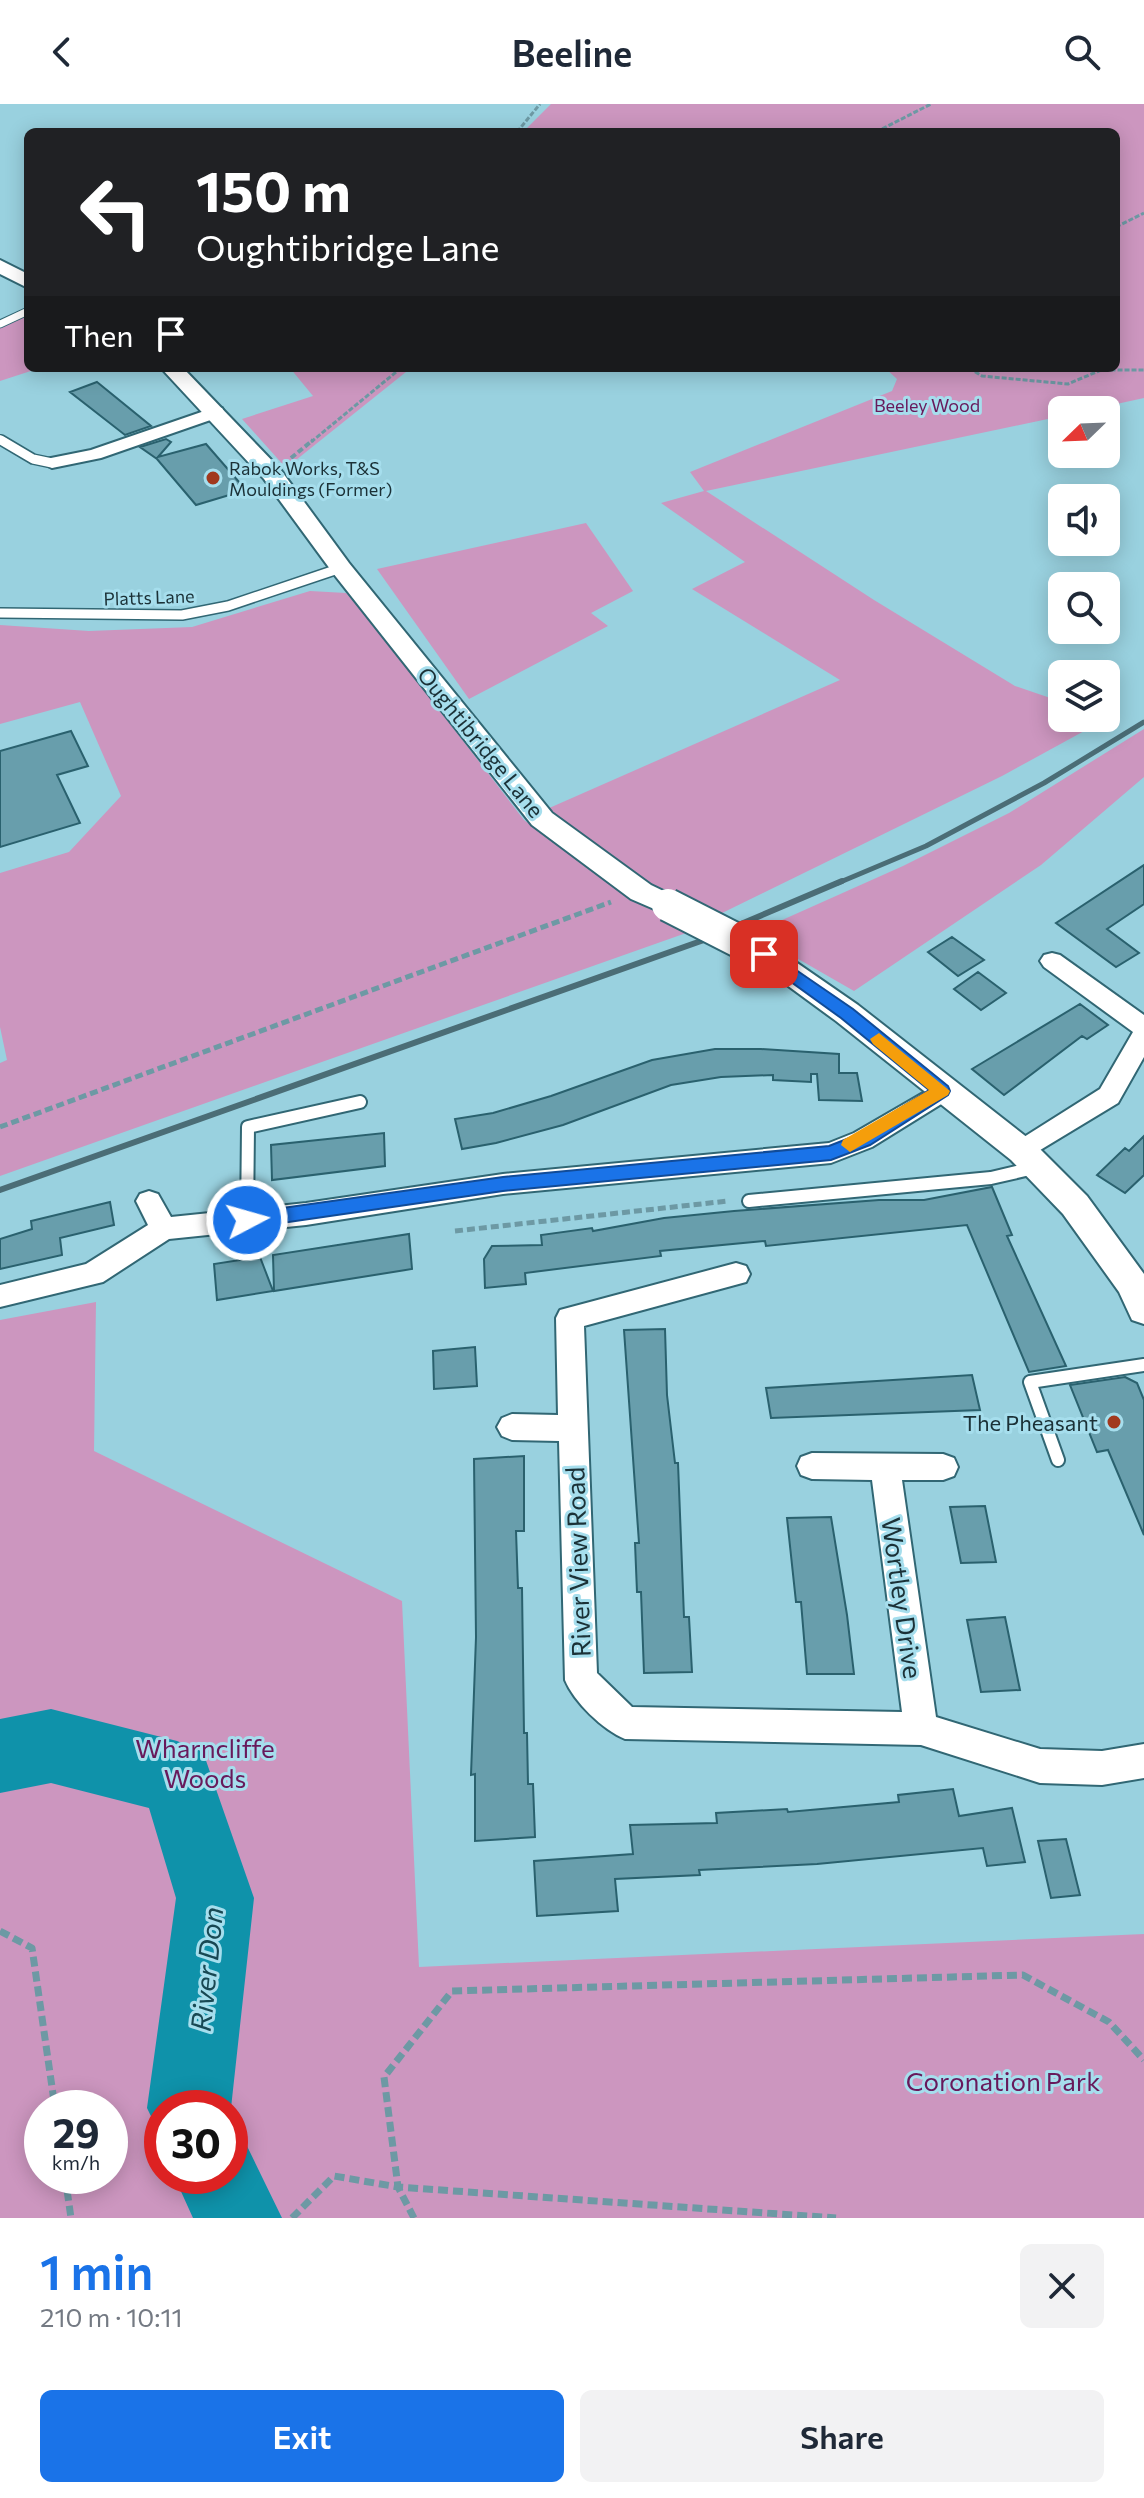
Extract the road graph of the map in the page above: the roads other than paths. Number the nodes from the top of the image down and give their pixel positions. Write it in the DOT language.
graph roads {
  1 [pos="0,266"];
  2 [pos="24,280"];
  3 [pos="24,313"];
  4 [pos="0,324"];
  5 [pos="175,372"];
  6 [pos="216,412"];
  7 [pos="0,439"];
  8 [pos="52,463"];
  9 [pos="341,568"];
  10 [pos="0,613"];
  11 [pos="1052,961"];
  12 [pos="1144,1027"];
  13 [pos="1144,1035"];
  14 [pos="942,1091"];
  15 [pos="360,1102"];
  16 [pos="1030,1159"];
  17 [pos="149,1201"];
  18 [pos="749,1201"];
  19 [pos="247,1220"];
  20 [pos="163,1229"];
  21 [pos="736,1274"];
  22 [pos="0,1296"];
  23 [pos="1144,1310"];
  24 [pos="1144,1365"];
  25 [pos="512,1427"];
  26 [pos="573,1428"];
  27 [pos="1058,1460"];
  28 [pos="812,1466"];
  29 [pos="885,1467"];
  30 [pos="943,1467"];
  31 [pos="921,1729"];
  32 [pos="1144,1761"];
  1 -- 2 [label="street"];
  3 -- 4 [label="lane"];
  5 -- 6 [label="street, Oughtibridge Lane"];
  6 -- 8 [label="street"];
  6 -- 9 [label="street, Oughtibridge Lane"];
  7 -- 8 [label="lane"];
  9 -- 10 [label="lane, Platts Lane"];
  9 -- 14 [label="street, Oughtibridge Lane, bridge"];
  11 -- 12 [label="street"];
  13 -- 16 [label="street"];
  14 -- 16 [label="street, Oughtibridge Lane"];
  14 -- 19 [label="street"];
  15 -- 19 [label="lane"];
  16 -- 18 [label="lane"];
  16 -- 23 [label="street, Oughtibridge Lane"];
  17 -- 20 [label="street"];
  19 -- 20 [label="street"];
  20 -- 22 [label="street"];
  21 -- 26 [label="street, River View Road"];
  24 -- 27 [label="lane"];
  25 -- 26 [label="street"];
  26 -- 31 [label="street, River View Road"];
  28 -- 29 [label="street"];
  29 -- 30 [label="street"];
  29 -- 31 [label="street, Wortley Drive"];
  31 -- 32 [label="street, River View Road"];
}
